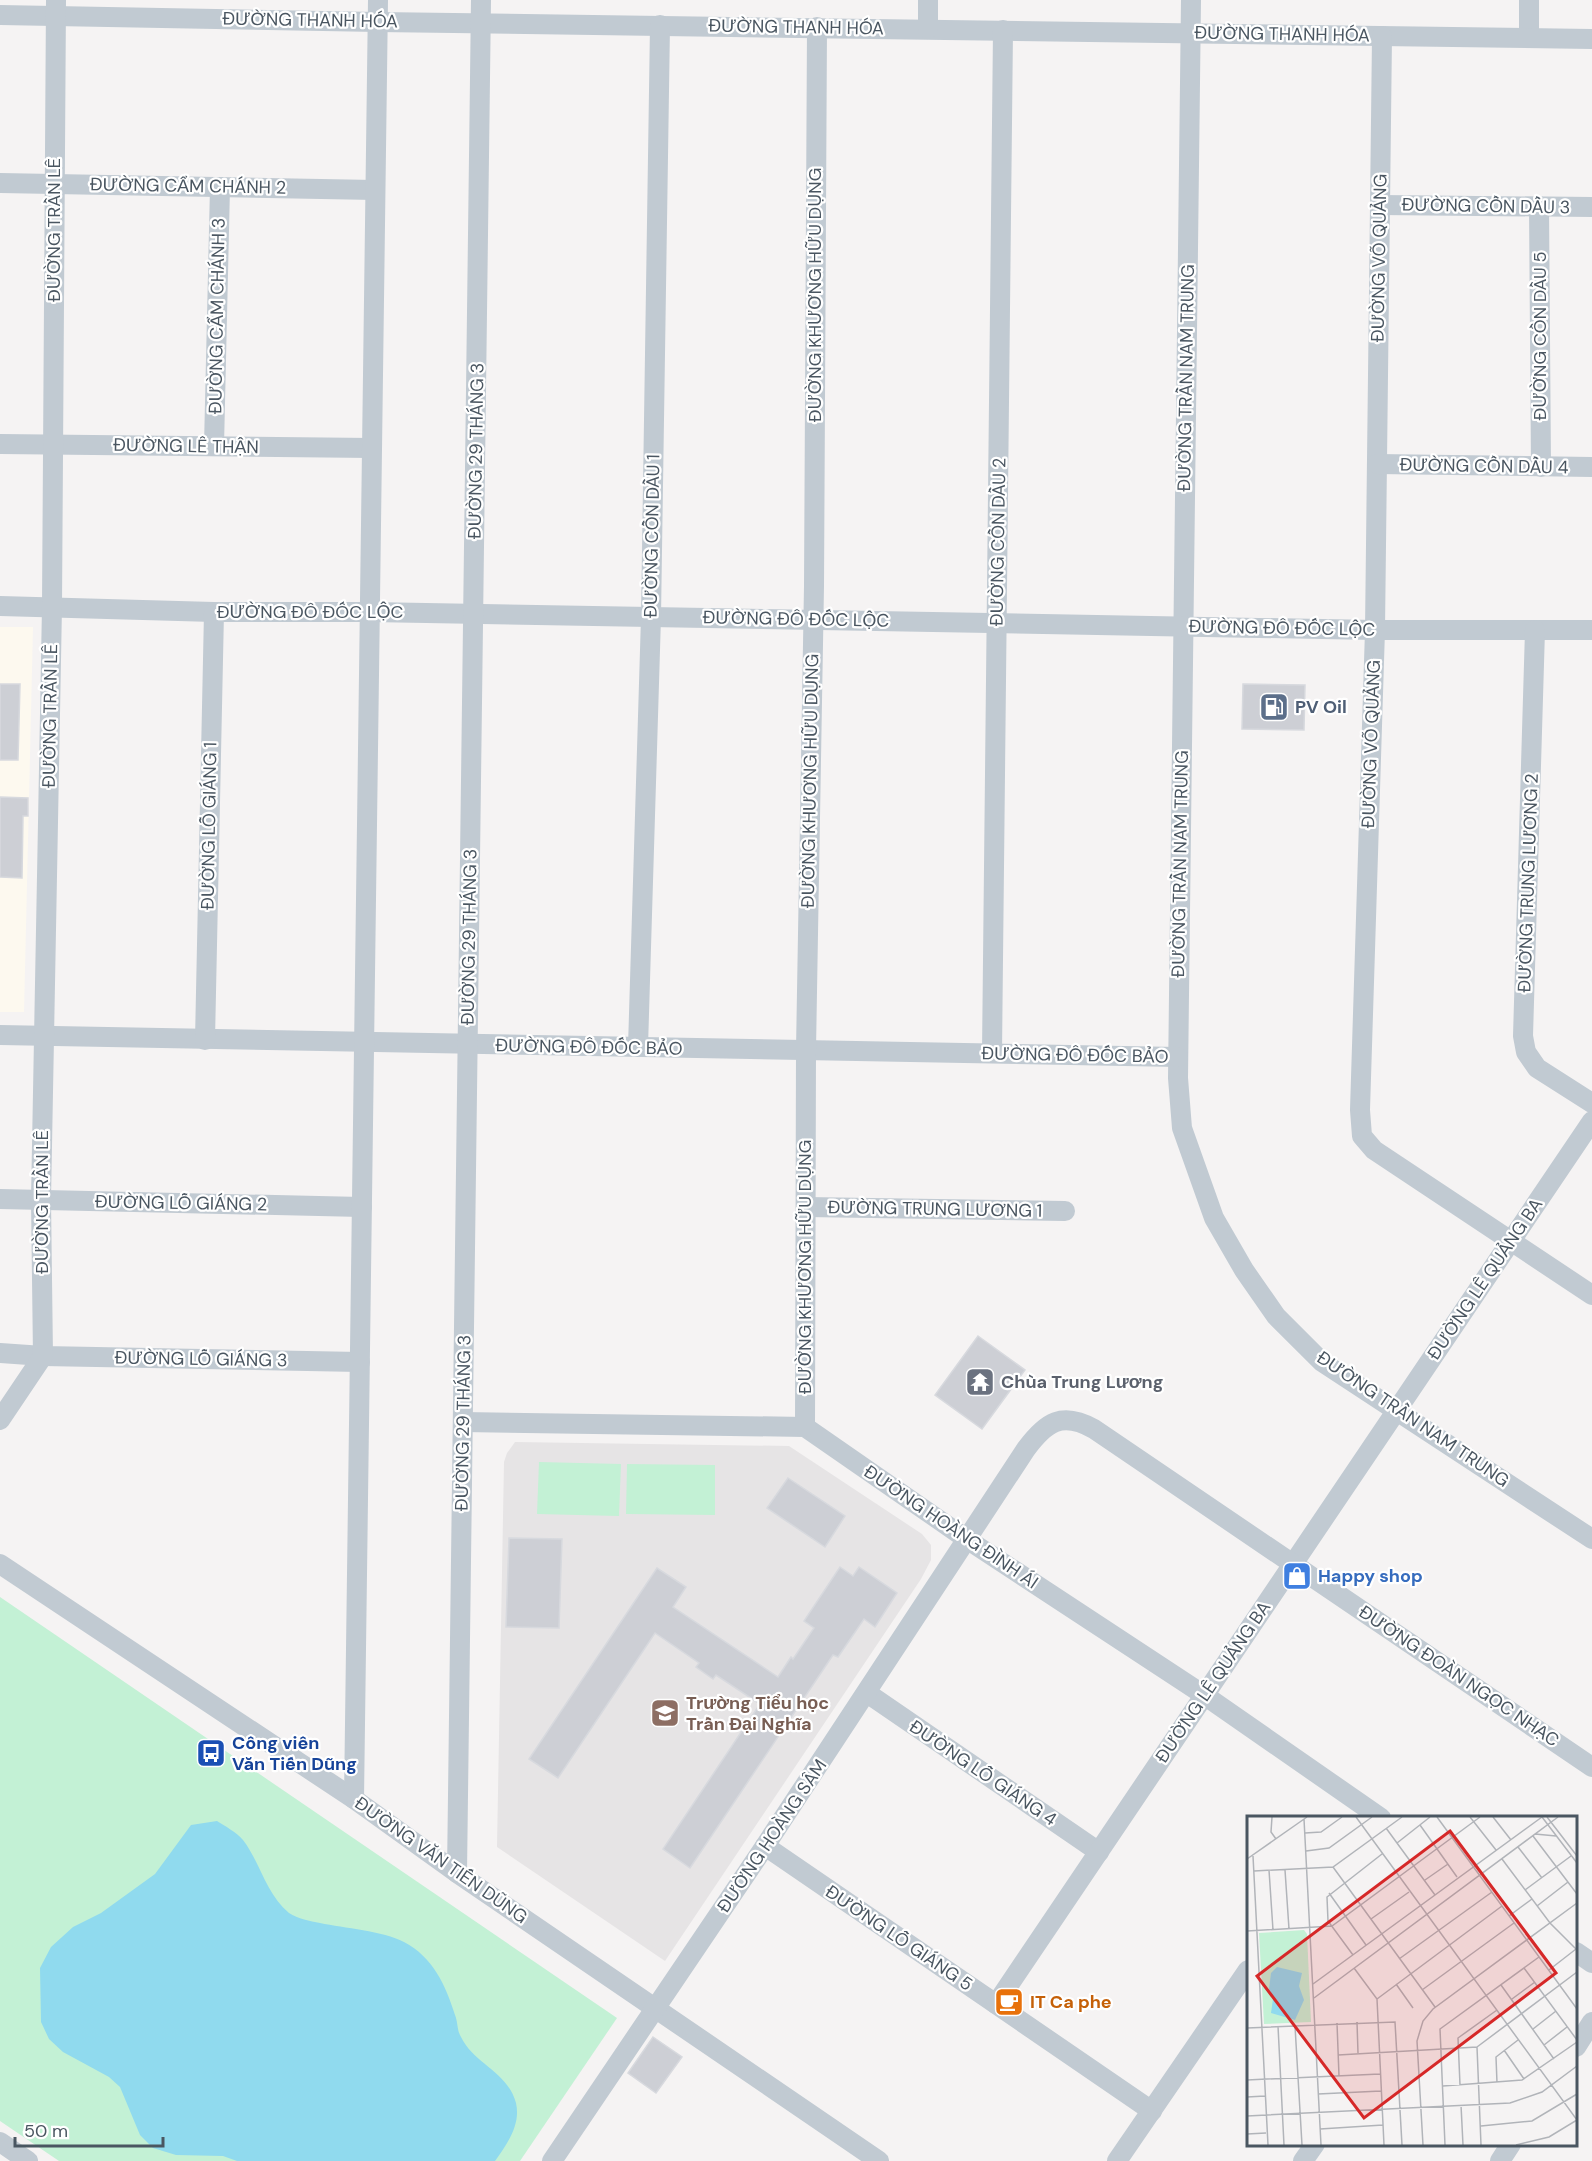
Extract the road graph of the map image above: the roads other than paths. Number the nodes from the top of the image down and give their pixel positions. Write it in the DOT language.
graph roads {
  1 [pos="378,0"];
  2 [pos="481,0"];
  3 [pos="928,0"];
  4 [pos="1191,0"];
  5 [pos="1529,0"];
  6 [pos="56,8"];
  7 [pos="0,15"];
  8 [pos="378,22"];
  9 [pos="481,23"];
  10 [pos="660,25"];
  11 [pos="817,27"];
  12 [pos="928,29"];
  13 [pos="1003,30"];
  14 [pos="1190,33"];
  15 [pos="1382,36"];
  16 [pos="1529,38"];
  17 [pos="1592,39"];
  18 [pos="0,183"];
  19 [pos="55,183"];
  20 [pos="220,187"];
  21 [pos="375,190"];
  22 [pos="1380,205"];
  23 [pos="1539,206"];
  24 [pos="1592,207"];
  25 [pos="0,444"];
  26 [pos="53,445"];
  27 [pos="214,446"];
  28 [pos="372,448"];
  29 [pos="1377,464"];
  30 [pos="1541,466"];
  31 [pos="1592,467"];
  32 [pos="0,606"];
  33 [pos="52,606"];
  34 [pos="214,612"];
  35 [pos="370,612"];
  36 [pos="474,614"];
  37 [pos="651,617"];
  38 [pos="813,619"];
  39 [pos="997,623"];
  40 [pos="1182,626"];
  41 [pos="1375,630"];
  42 [pos="1535,630"];
  43 [pos="1592,630"];
  44 [pos="0,1035"];
  45 [pos="43,1036"];
  46 [pos="205,1040"];
  47 [pos="364,1042"];
  48 [pos="468,1044"];
  49 [pos="638,1047"];
  50 [pos="806,1050"];
  51 [pos="992,1053"];
  52 [pos="1178,1057"];
  53 [pos="1592,1103"];
  54 [pos="1592,1121"];
  55 [pos="0,1199"];
  56 [pos="41,1200"];
  57 [pos="362,1207"];
  58 [pos="806,1207"];
  59 [pos="1065,1211"];
  60 [pos="1511,1241"];
  61 [pos="1592,1295"];
  62 [pos="0,1353"];
  63 [pos="43,1356"];
  64 [pos="360,1362"];
  65 [pos="1397,1410"];
  66 [pos="0,1420"];
  67 [pos="463,1422"];
  68 [pos="1053,1422"];
  69 [pos="805,1427"];
  70 [pos="1592,1539"];
  71 [pos="968,1540"];
  72 [pos="0,1564"];
  73 [pos="1293,1564"];
  74 [pos="867,1694"];
  75 [pos="1204,1695"];
  76 [pos="1592,1767"];
  77 [pos="354,1799"];
  78 [pos="1358,1811"];
  79 [pos="1374,1816"];
  80 [pos="765,1846"];
  81 [pos="1099,1852"];
  82 [pos="457,1874"];
  83 [pos="1577,1953"];
  84 [pos="1592,1963"];
  85 [pos="1247,1971"];
  86 [pos="996,2004"];
  87 [pos="655,2009"];
  88 [pos="1592,2022"];
  89 [pos="1577,2044"];
  90 [pos="1152,2111"];
  91 [pos="0,2142"];
  92 [pos="1314,2146"];
  93 [pos="1510,2146"];
  94 [pos="561,2158"];
  95 [pos="28,2161"];
  96 [pos="879,2161"];
  97 [pos="1117,2161"];
  98 [pos="1303,2161"];
  99 [pos="1500,2161"];
  1 -- 8 [label="street"];
  2 -- 9 [label="street, ĐƯỜNG 29 THÁNG 3"];
  3 -- 12 [label="street"];
  4 -- 14 [label="street, ĐƯỜNG TRẦN NAM TRUNG"];
  5 -- 16 [label="street"];
  6 -- 7 [label="street, ĐƯỜNG THANH HÓA"];
  6 -- 8 [label="street, ĐƯỜNG THANH HÓA"];
  6 -- 19 [label="street, ĐƯỜNG TRẦN LÊ"];
  8 -- 9 [label="street, ĐƯỜNG THANH HÓA"];
  8 -- 21 [label="street"];
  9 -- 10 [label="street, ĐƯỜNG THANH HÓA"];
  9 -- 36 [label="street, ĐƯỜNG 29 THÁNG 3"];
  10 -- 11 [label="street, ĐƯỜNG THANH HÓA"];
  10 -- 37 [label="street, ĐƯỜNG CỒN DẦU 1"];
  11 -- 12 [label="street, ĐƯỜNG THANH HÓA"];
  11 -- 38 [label="street, ĐƯỜNG KHƯƠNG HỮU DỤNG"];
  12 -- 13 [label="street, ĐƯỜNG THANH HÓA"];
  13 -- 14 [label="street, ĐƯỜNG THANH HÓA"];
  13 -- 39 [label="street, ĐƯỜNG CỒN DẦU 2"];
  14 -- 15 [label="street, ĐƯỜNG THANH HÓA"];
  14 -- 40 [label="street, ĐƯỜNG TRẦN NAM TRUNG"];
  15 -- 16 [label="street, ĐƯỜNG THANH HÓA"];
  15 -- 22 [label="street, ĐƯỜNG VÕ QUẢNG"];
  16 -- 17 [label="street, ĐƯỜNG THANH HÓA"];
  18 -- 19 [label="street, ĐƯỜNG CẨM CHÁNH 2"];
  19 -- 20 [label="street, ĐƯỜNG CẨM CHÁNH 2"];
  19 -- 26 [label="street, ĐƯỜNG TRẦN LÊ"];
  20 -- 21 [label="street, ĐƯỜNG CẨM CHÁNH 2"];
  20 -- 27 [label="street, ĐƯỜNG CẨM CHÁNH 3"];
  21 -- 28 [label="street"];
  22 -- 23 [label="street, ĐƯỜNG CỒN DẦU 3"];
  22 -- 29 [label="street, ĐƯỜNG VÕ QUẢNG"];
  23 -- 24 [label="street, ĐƯỜNG CỒN DẦU 3"];
  23 -- 30 [label="street, ĐƯỜNG CỒN DẦU 5"];
  25 -- 26 [label="street, ĐƯỜNG LÊ THẬN"];
  26 -- 27 [label="street, ĐƯỜNG LÊ THẬN"];
  26 -- 33 [label="street, ĐƯỜNG TRẦN LÊ"];
  27 -- 28 [label="street, ĐƯỜNG LÊ THẬN"];
  28 -- 35 [label="street"];
  29 -- 30 [label="street, ĐƯỜNG CỒN DẦU 4"];
  29 -- 41 [label="street, ĐƯỜNG VÕ QUẢNG"];
  30 -- 31 [label="street, ĐƯỜNG CỒN DẦU 4"];
  32 -- 33 [label="street, ĐƯỜNG ĐÔ ĐỐC LỘC"];
  33 -- 34 [label="street, ĐƯỜNG ĐÔ ĐỐC LỘC"];
  33 -- 45 [label="street, ĐƯỜNG TRẦN LÊ"];
  34 -- 35 [label="street, ĐƯỜNG ĐÔ ĐỐC LỘC"];
  34 -- 46 [label="street, ĐƯỜNG LỖ GIÁNG 1"];
  35 -- 36 [label="street, ĐƯỜNG ĐÔ ĐỐC LỘC"];
  35 -- 47 [label="street"];
  36 -- 37 [label="street, ĐƯỜNG ĐÔ ĐỐC LỘC"];
  36 -- 48 [label="street, ĐƯỜNG 29 THÁNG 3"];
  37 -- 38 [label="street, ĐƯỜNG ĐÔ ĐỐC LỘC"];
  37 -- 49 [label="street, ĐƯỜNG CỒN DẦU 1"];
  38 -- 39 [label="street, ĐƯỜNG ĐÔ ĐỐC LỘC"];
  38 -- 50 [label="street, ĐƯỜNG KHƯƠNG HỮU DỤNG"];
  39 -- 40 [label="street, ĐƯỜNG ĐÔ ĐỐC LỘC"];
  39 -- 51 [label="street, ĐƯỜNG CỒN DẦU 2"];
  40 -- 41 [label="street, ĐƯỜNG ĐÔ ĐỐC LỘC"];
  40 -- 52 [label="street, ĐƯỜNG TRẦN NAM TRUNG"];
  41 -- 42 [label="street, ĐƯỜNG ĐÔ ĐỐC LỘC"];
  41 -- 60 [label="street, ĐƯỜNG VÕ QUẢNG"];
  42 -- 43 [label="street, ĐƯỜNG ĐÔ ĐỐC LỘC"];
  42 -- 53 [label="street, ĐƯỜNG TRUNG LƯƠNG 2"];
  44 -- 45 [label="street, ĐƯỜNG ĐÔ ĐỐC BẢO"];
  45 -- 46 [label="street, ĐƯỜNG ĐÔ ĐỐC BẢO"];
  45 -- 56 [label="street, ĐƯỜNG TRẦN LÊ"];
  46 -- 47 [label="street, ĐƯỜNG ĐÔ ĐỐC BẢO"];
  47 -- 48 [label="street, ĐƯỜNG ĐÔ ĐỐC BẢO"];
  47 -- 57 [label="street"];
  48 -- 49 [label="street, ĐƯỜNG ĐÔ ĐỐC BẢO"];
  48 -- 67 [label="street, ĐƯỜNG 29 THÁNG 3"];
  49 -- 50 [label="street, ĐƯỜNG ĐÔ ĐỐC BẢO"];
  50 -- 51 [label="street, ĐƯỜNG ĐÔ ĐỐC BẢO"];
  50 -- 58 [label="street, ĐƯỜNG KHƯƠNG HỮU DỤNG"];
  51 -- 52 [label="street, ĐƯỜNG ĐÔ ĐỐC BẢO"];
  52 -- 65 [label="street, ĐƯỜNG TRẦN NAM TRUNG"];
  54 -- 60 [label="street, ĐƯỜNG LÊ QUẢNG BA"];
  55 -- 56 [label="street, ĐƯỜNG LỖ GIÁNG 2"];
  56 -- 57 [label="street, ĐƯỜNG LỖ GIÁNG 2"];
  56 -- 63 [label="street, ĐƯỜNG TRẦN LÊ"];
  57 -- 64 [label="street"];
  58 -- 59 [label="street, ĐƯỜNG TRUNG LƯƠNG 1"];
  58 -- 69 [label="street, ĐƯỜNG KHƯƠNG HỮU DỤNG"];
  60 -- 61 [label="street, ĐƯỜNG VÕ QUẢNG"];
  60 -- 65 [label="street, ĐƯỜNG LÊ QUẢNG BA"];
  62 -- 63 [label="street, ĐƯỜNG LỖ GIÁNG 3"];
  63 -- 64 [label="street, ĐƯỜNG LỖ GIÁNG 3"];
  63 -- 66 [label="street"];
  64 -- 77 [label="street"];
  65 -- 70 [label="street, ĐƯỜNG TRẦN NAM TRUNG"];
  65 -- 73 [label="street, ĐƯỜNG LÊ QUẢNG BA"];
  67 -- 69 [label="street"];
  67 -- 82 [label="street, ĐƯỜNG 29 THÁNG 3"];
  68 -- 71 [label="street, ĐƯỜNG HOÀNG SÂM"];
  68 -- 73 [label="street, ĐƯỜNG ĐOÀN NGỌC NHẠC"];
  69 -- 71 [label="street, ĐƯỜNG HOÀNG ĐÌNH ÁI"];
  71 -- 74 [label="street, ĐƯỜNG HOÀNG SÂM"];
  71 -- 75 [label="street, ĐƯỜNG HOÀNG ĐÌNH ÁI"];
  72 -- 77 [label="street, ĐƯỜNG VĂN TIẾN DŨNG"];
  73 -- 75 [label="street, ĐƯỜNG LÊ QUẢNG BA"];
  73 -- 76 [label="street, ĐƯỜNG ĐOÀN NGỌC NHẠC"];
  74 -- 80 [label="street, ĐƯỜNG HOÀNG SÂM"];
  74 -- 81 [label="street, ĐƯỜNG LỖ GIÁNG 4"];
  75 -- 78 [label="street, ĐƯỜNG HOÀNG ĐÌNH ÁI"];
  75 -- 81 [label="street, ĐƯỜNG LÊ QUẢNG BA"];
  77 -- 82 [label="street, ĐƯỜNG VĂN TIẾN DŨNG"];
  78 -- 79 [label="street, ĐƯỜNG HOÀNG ĐÌNH ÁI"];
  80 -- 86 [label="street, ĐƯỜNG LỖ GIÁNG 5"];
  80 -- 87 [label="street, ĐƯỜNG HOÀNG SÂM"];
  81 -- 86 [label="street, ĐƯỜNG LÊ QUẢNG BA"];
  82 -- 87 [label="street, ĐƯỜNG VĂN TIẾN DŨNG"];
  83 -- 84 [label="street"];
  85 -- 90 [label="street"];
  86 -- 90 [label="street, ĐƯỜNG LỖ GIÁNG 5"];
  87 -- 94 [label="street, ĐƯỜNG HOÀNG SÂM"];
  87 -- 96 [label="street, ĐƯỜNG VĂN TIẾN DŨNG"];
  88 -- 89 [label="street"];
  90 -- 97 [label="street"];
  91 -- 95 [label="street"];
  92 -- 98 [label="street"];
  93 -- 99 [label="street"];
}
